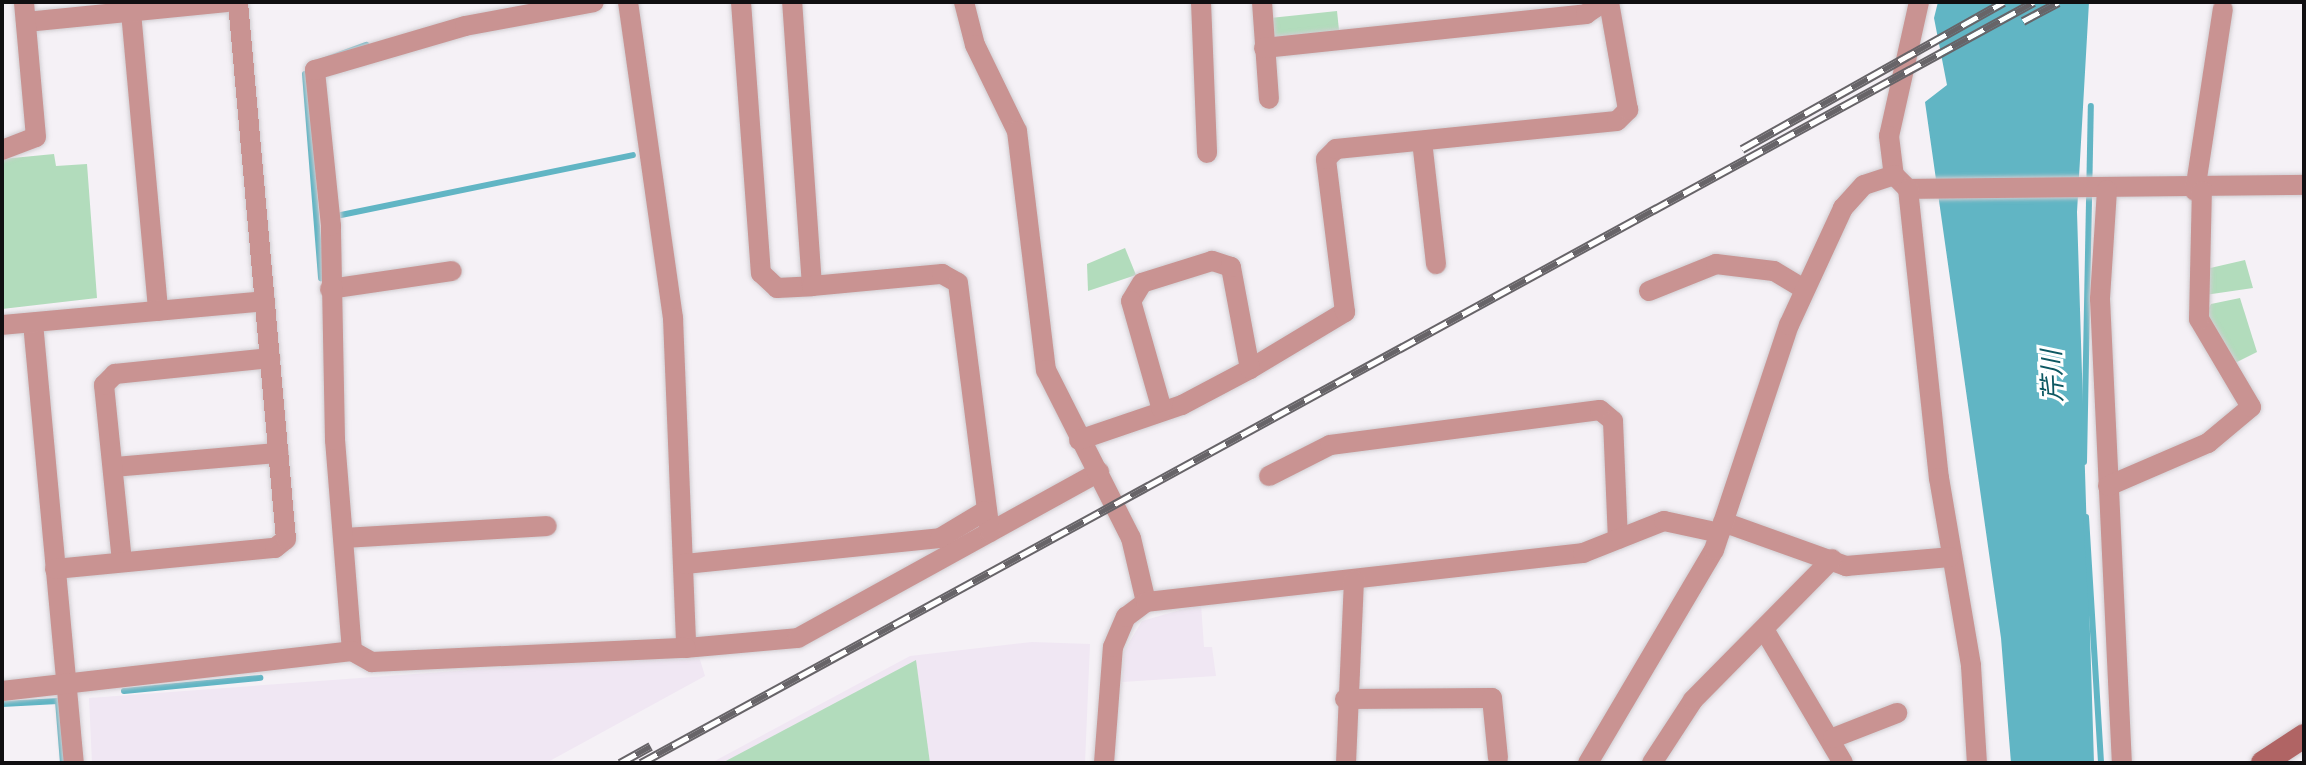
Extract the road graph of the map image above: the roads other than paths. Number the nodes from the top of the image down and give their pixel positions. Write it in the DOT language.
graph roads {
  1 [pos="227,2"];
  2 [pos="238,2"];
  3 [pos="594,2"];
  4 [pos="628,2"];
  5 [pos="741,2"];
  6 [pos="792,2"];
  7 [pos="964,2"];
  8 [pos="1201,2"];
  9 [pos="1262,2"];
  10 [pos="1607,2"];
  11 [pos="1919,2"];
  12 [pos="2223,9"];
  13 [pos="25,12"];
  14 [pos="131,12"];
  15 [pos="1264,48"];
  16 [pos="1269,99"];
  17 [pos="1422,141"];
  18 [pos="2,150"];
  19 [pos="1207,153"];
  20 [pos="1909,185"];
  21 [pos="2304,185"];
  22 [pos="2098,190"];
  23 [pos="2198,191"];
  24 [pos="1436,264"];
  25 [pos="452,271"];
  26 [pos="812,286"];
  27 [pos="330,289"];
  28 [pos="1804,289"];
  29 [pos="1649,291"];
  30 [pos="265,301"];
  31 [pos="158,311"];
  32 [pos="33,323"];
  33 [pos="2,325"];
  34 [pos="270,358"];
  35 [pos="1250,369"];
  36 [pos="1162,410"];
  37 [pos="1079,440"];
  38 [pos="278,453"];
  39 [pos="114,467"];
  40 [pos="1099,472"];
  41 [pos="1269,476"];
  42 [pos="2108,486"];
  43 [pos="985,511"];
  44 [pos="547,526"];
  45 [pos="1722,527"];
  46 [pos="990,532"];
  47 [pos="345,538"];
  48 [pos="1618,539"];
  49 [pos="1950,557"];
  50 [pos="1832,559"];
  51 [pos="122,562"];
  52 [pos="685,564"];
  53 [pos="55,569"];
  54 [pos="1354,580"];
  55 [pos="1146,602"];
  56 [pos="1765,631"];
  57 [pos="686,648"];
  58 [pos="352,651"];
  59 [pos="68,685"];
  60 [pos="2,691"];
  61 [pos="1345,699"];
  62 [pos="1897,713"];
  63 [pos="2304,736"];
  64 [pos="1833,738"];
  65 [pos="1495,761"];
  66 [pos="74,763"];
  67 [pos="1104,763"];
  68 [pos="1346,763"];
  69 [pos="1588,763"];
  70 [pos="1652,763"];
  71 [pos="1843,763"];
  72 [pos="1977,763"];
  73 [pos="2122,763"];
  74 [pos="2263,763"];
  1 -- 14 [label="street"];
  2 -- 30 [label="street"];
  3 -- 27 [label="street"];
  4 -- 52 [label="street"];
  5 -- 26 [label="street"];
  6 -- 26 [label="street"];
  7 -- 37 [label="street"];
  8 -- 19 [label="street"];
  9 -- 15 [label="street"];
  10 -- 15 [label="street"];
  10 -- 17 [label="street"];
  11 -- 20 [label="street"];
  12 -- 23 [label="street"];
  13 -- 14 [label="street"];
  13 -- 18 [label="street"];
  14 -- 31 [label="street"];
  15 -- 16 [label="street"];
  17 -- 24 [label="street"];
  17 -- 35 [label="street"];
  20 -- 22 [label="street"];
  20 -- 28 [label="street"];
  20 -- 49 [label="street"];
  21 -- 23 [label="street"];
  22 -- 23 [label="street"];
  22 -- 42 [label="street"];
  23 -- 42 [label="street"];
  25 -- 27 [label="street"];
  26 -- 43 [label="street"];
  27 -- 47 [label="street"];
  28 -- 29 [label="street"];
  28 -- 45 [label="street"];
  30 -- 31 [label="street"];
  30 -- 34 [label="street"];
  31 -- 32 [label="street"];
  32 -- 33 [label="street"];
  32 -- 53 [label="street"];
  34 -- 38 [label="street"];
  34 -- 39 [label="street"];
  35 -- 36 [label="street"];
  35 -- 36 [label="street"];
  36 -- 37 [label="street"];
  37 -- 40 [label="street"];
  38 -- 39 [label="street"];
  38 -- 51 [label="street"];
  39 -- 51 [label="street"];
  40 -- 46 [label="street"];
  40 -- 55 [label="street"];
  41 -- 48 [label="street"];
  42 -- 73 [label="street"];
  43 -- 46 [label="street"];
  43 -- 52 [label="street"];
  44 -- 47 [label="street"];
  45 -- 48 [label="street"];
  45 -- 50 [label="street"];
  45 -- 69 [label="street"];
  46 -- 57 [label="street"];
  47 -- 58 [label="street"];
  48 -- 54 [label="street"];
  49 -- 50 [label="street"];
  49 -- 72 [label="street"];
  50 -- 56 [label="street"];
  51 -- 53 [label="street"];
  52 -- 57 [label="street"];
  53 -- 59 [label="street"];
  54 -- 55 [label="street"];
  54 -- 61 [label="street"];
  55 -- 67 [label="street"];
  56 -- 64 [label="street"];
  56 -- 70 [label="street"];
  57 -- 58 [label="street"];
  58 -- 59 [label="street"];
  59 -- 60 [label="street"];
  59 -- 66 [label="street"];
  61 -- 65 [label="street"];
  61 -- 68 [label="street"];
  62 -- 64 [label="street"];
  63 -- 74 [label="main road"];
  64 -- 71 [label="street"];
}
